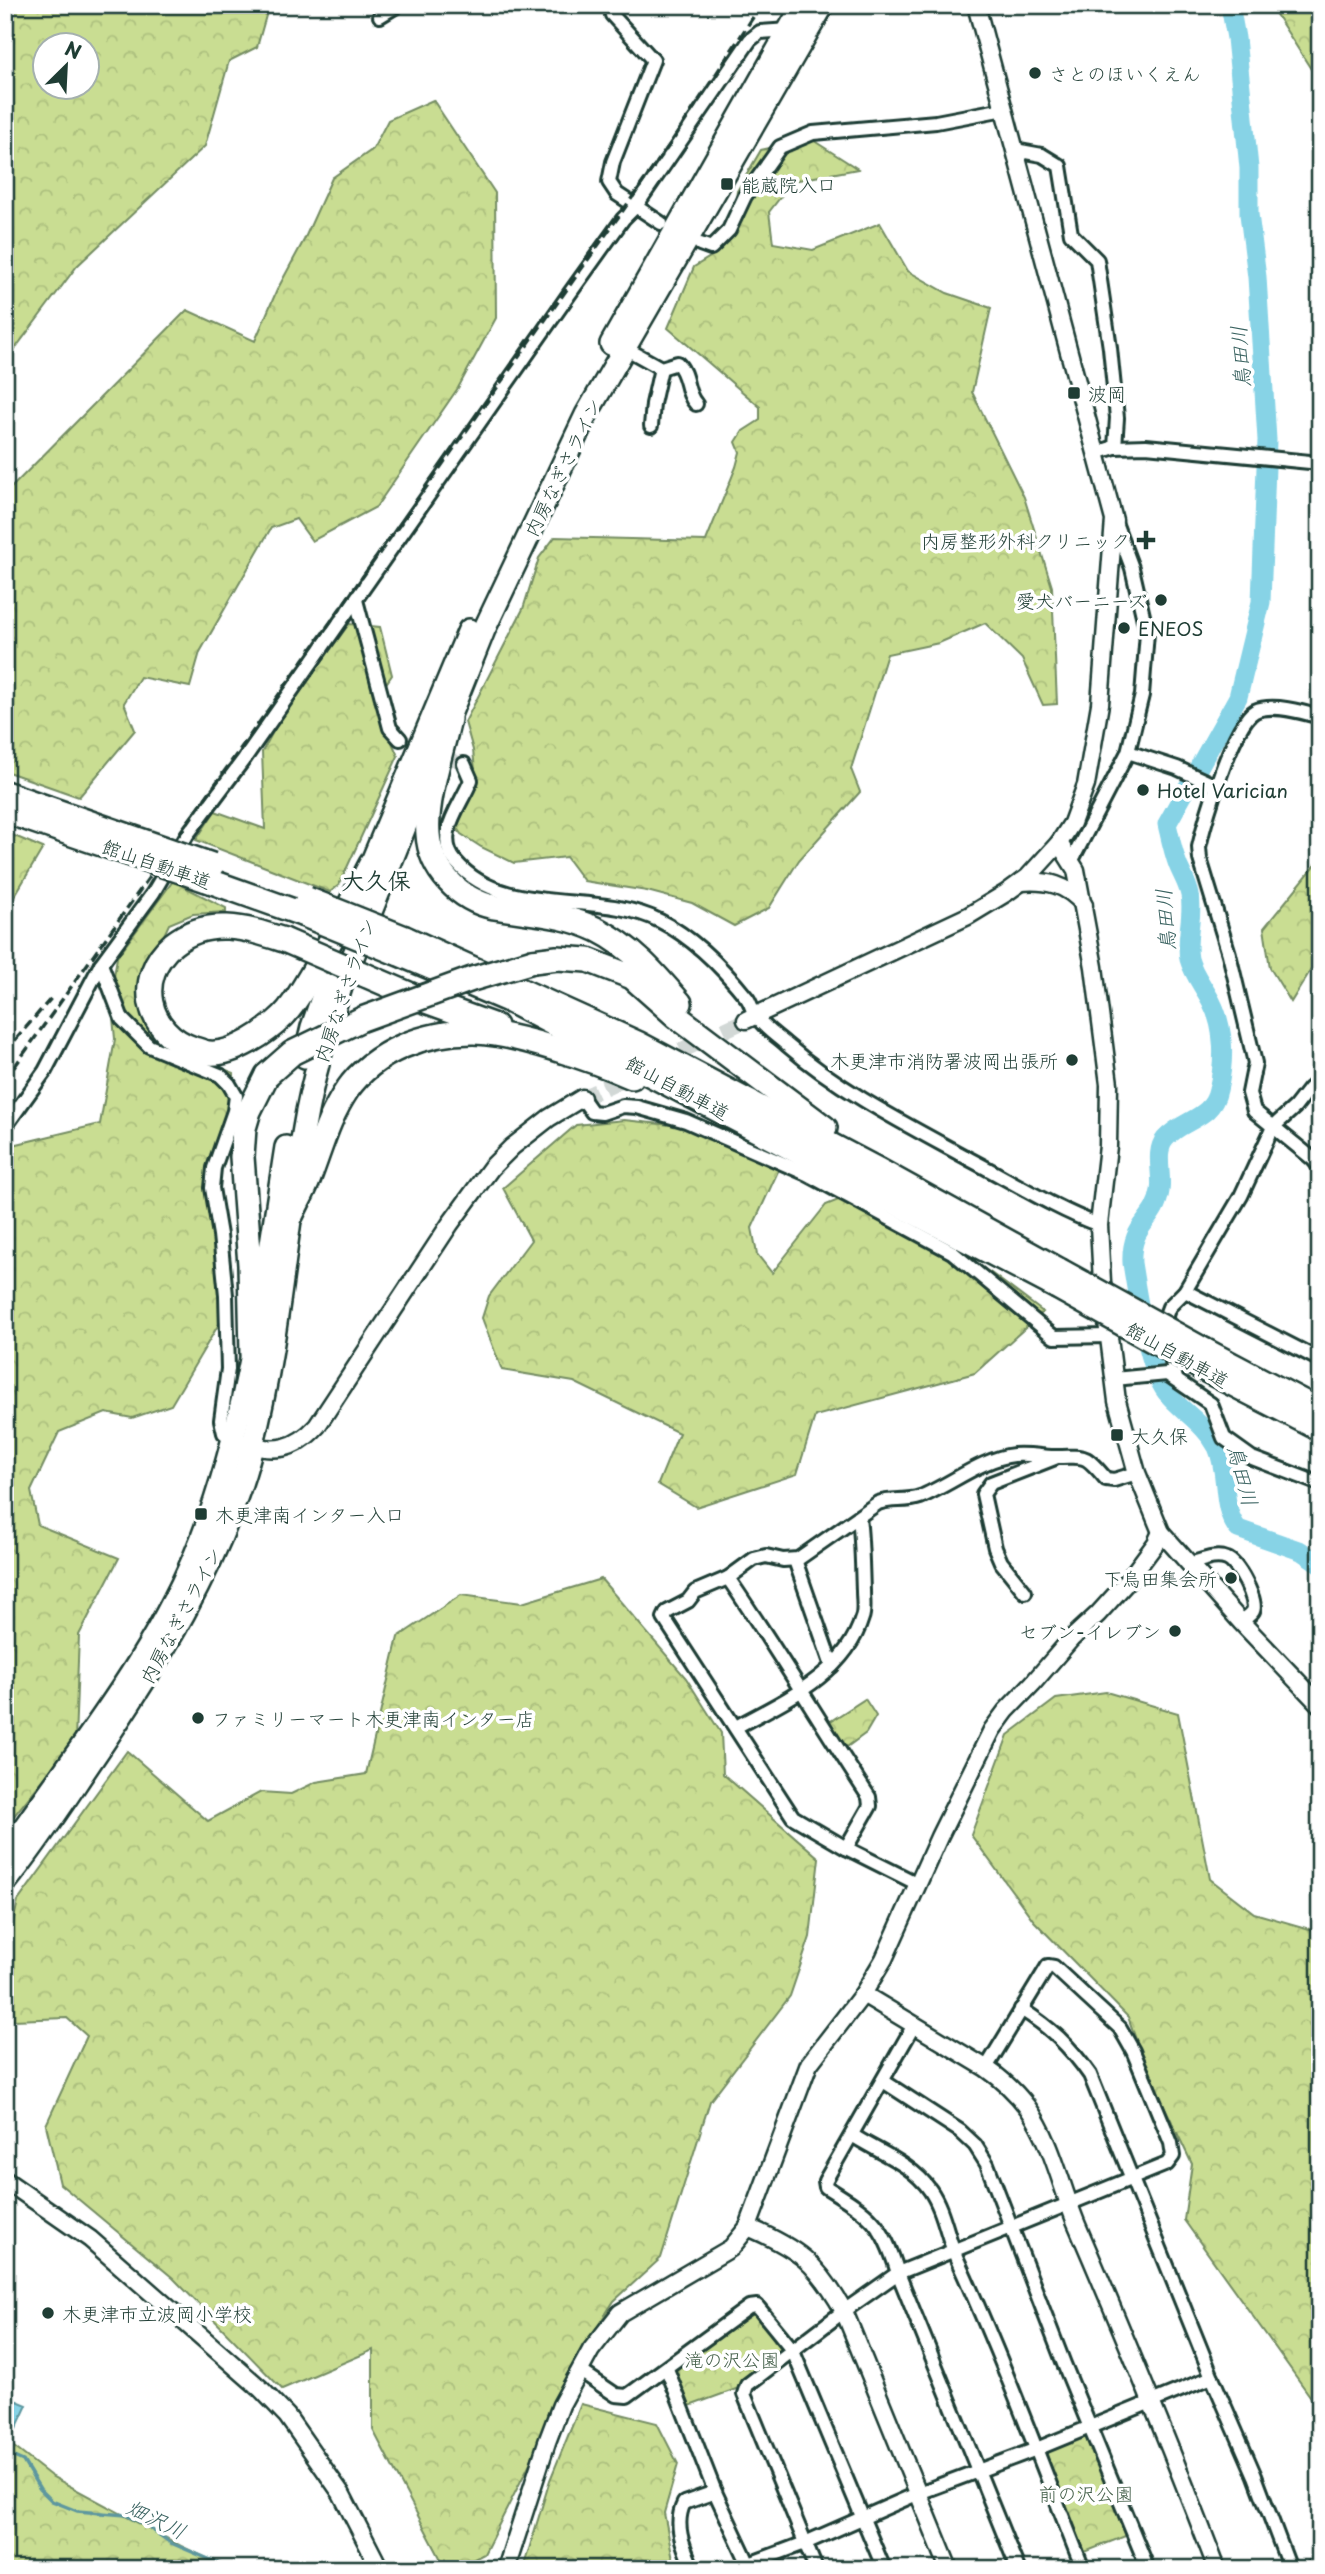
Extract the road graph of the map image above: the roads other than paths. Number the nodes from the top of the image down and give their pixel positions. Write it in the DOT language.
graph roads {
  1 [pos="398,5"];
  2 [pos="610,5"];
  3 [pos="803,5"];
  4 [pos="823,5"];
  5 [pos="976,5"];
  6 [pos="380,16"];
  7 [pos="789,30"];
  8 [pos="1004,108"];
  9 [pos="1015,150"];
  10 [pos="636,206"];
  11 [pos="661,223"];
  12 [pos="700,244"];
  13 [pos="625,348"];
  14 [pos="661,368"];
  15 [pos="696,404"];
  16 [pos="651,426"];
  17 [pos="1115,447"];
  18 [pos="1096,453"];
  19 [pos="1320,463"];
  20 [pos="1114,520"];
  21 [pos="356,600"];
  22 [pos="1320,717"];
  23 [pos="449,719"];
  24 [pos="400,738"];
  25 [pos="1128,752"];
  26 [pos="464,764"];
  27 [pos="1214,785"];
  28 [pos="5,793"];
  29 [pos="5,811"];
  30 [pos="44,816"];
  31 [pos="1059,843"];
  32 [pos="1072,860"];
  33 [pos="370,864"];
  34 [pos="1021,882"];
  35 [pos="1084,905"];
  36 [pos="401,945"];
  37 [pos="101,964"];
  38 [pos="750,1017"];
  39 [pos="570,1054"];
  40 [pos="754,1075"];
  41 [pos="1320,1080"];
  42 [pos="582,1098"];
  43 [pos="5,1127"];
  44 [pos="1273,1127"];
  45 [pos="804,1153"];
  46 [pos="1320,1167"];
  47 [pos="291,1216"];
  48 [pos="1099,1225"];
  49 [pos="1037,1258"];
  50 [pos="1058,1279"];
  51 [pos="1185,1291"];
  52 [pos="1109,1336"];
  53 [pos="252,1354"];
  54 [pos="1202,1359"];
  55 [pos="1320,1360"];
  56 [pos="1114,1379"];
  57 [pos="1175,1379"];
  58 [pos="1320,1411"];
  59 [pos="1320,1429"];
  60 [pos="242,1443"];
  61 [pos="1056,1457"];
  62 [pos="1137,1473"];
  63 [pos="1320,1484"];
  64 [pos="859,1517"];
  65 [pos="1161,1532"];
  66 [pos="795,1560"];
  67 [pos="1189,1564"];
  68 [pos="728,1578"];
  69 [pos="1025,1592"];
  70 [pos="1241,1622"];
  71 [pos="832,1666"];
  72 [pos="800,1691"];
  73 [pos="1320,1704"];
  74 [pos="736,1727"];
  75 [pos="846,1848"];
  76 [pos="5,1855"];
  77 [pos="5,1882"];
  78 [pos="918,1884"];
  79 [pos="863,1994"];
  80 [pos="1021,2009"];
  81 [pos="914,2025"];
  82 [pos="986,2068"];
  83 [pos="883,2081"];
  84 [pos="852,2135"];
  85 [pos="1132,2177"];
  86 [pos="5,2180"];
  87 [pos="1069,2204"];
  88 [pos="748,2227"];
  89 [pos="1010,2228"];
  90 [pos="953,2251"];
  91 [pos="898,2273"];
  92 [pos="844,2311"];
  93 [pos="792,2349"];
  94 [pos="667,2369"];
  95 [pos="579,2371"];
  96 [pos="1212,2377"];
  97 [pos="1153,2400"];
  98 [pos="1091,2426"];
  99 [pos="1034,2449"];
  100 [pos="978,2471"];
  101 [pos="715,2492"];
  102 [pos="919,2493"];
  103 [pos="863,2518"];
  104 [pos="805,2543"];
  105 [pos="1320,2564"];
  106 [pos="750,2566"];
  107 [pos="380,2569"];
  108 [pos="506,2569"];
  109 [pos="693,2569"];
  110 [pos="816,2569"];
  111 [pos="884,2569"];
  112 [pos="949,2569"];
  113 [pos="1018,2569"];
  114 [pos="1083,2569"];
  115 [pos="1148,2569"];
  116 [pos="1217,2569"];
  117 [pos="1290,2569"];
  118 [pos="1310,2569"];
  1 -- 6 [label="street"];
  2 -- 10 [label="street"];
  3 -- 7 [label="highway, 内房なぎさライン"];
  4 -- 13 [label="highway, 内房なぎさライン"];
  5 -- 8 [label="street"];
  7 -- 10 [label="street"];
  7 -- 33 [label="highway, 内房なぎさライン"];
  8 -- 9 [label="street"];
  8 -- 12 [label="street"];
  9 -- 17 [label="street"];
  9 -- 18 [label="street"];
  10 -- 11 [label="street"];
  10 -- 21 [label="street"];
  13 -- 14 [label="street"];
  13 -- 23 [label="highway, 内房なぎさライン"];
  14 -- 15 [label="street"];
  14 -- 16 [label="street"];
  17 -- 18 [label="street"];
  17 -- 19 [label="street"];
  18 -- 20 [label="street"];
  20 -- 25 [label="street"];
  20 -- 31 [label="street"];
  21 -- 24 [label="street"];
  21 -- 37 [label="street"];
  22 -- 27 [label="street"];
  23 -- 40 [label="highway"];
  23 -- 47 [label="highway, 内房なぎさライン"];
  25 -- 27 [label="street"];
  25 -- 32 [label="street"];
  26 -- 38 [label="street"];
  27 -- 44 [label="street"];
  28 -- 30 [label="highway, 館山自動車道"];
  29 -- 30 [label="highway, 館山自動車道"];
  30 -- 36 [label="highway, 館山自動車道, bridge"];
  31 -- 32 [label="street"];
  31 -- 34 [label="street"];
  32 -- 35 [label="street"];
  33 -- 39 [label="highway, bridge"];
  33 -- 53 [label="highway, 内房なぎさライン"];
  34 -- 35 [label="street"];
  34 -- 38 [label="street"];
  35 -- 48 [label="street"];
  36 -- 45 [label="highway, 館山自動車道"];
  36 -- 49 [label="highway, 館山自動車道"];
  37 -- 43 [label="street"];
  37 -- 60 [label="street"];
  38 -- 48 [label="street"];
  39 -- 45 [label="highway"];
  39 -- 47 [label="highway"];
  40 -- 49 [label="highway"];
  40 -- 53 [label="highway, bridge"];
  41 -- 44 [label="street"];
  42 -- 52 [label="street"];
  42 -- 60 [label="street"];
  44 -- 46 [label="street"];
  44 -- 51 [label="street"];
  45 -- 50 [label="highway, 館山自動車道"];
  47 -- 60 [label="highway, 内房なぎさライン"];
  48 -- 52 [label="street"];
  49 -- 50 [label="highway, 館山自動車道"];
  50 -- 54 [label="highway, 館山自動車道, bridge"];
  51 -- 55 [label="street"];
  51 -- 57 [label="street"];
  52 -- 56 [label="street"];
  53 -- 60 [label="highway, 内房なぎさライン"];
  54 -- 58 [label="highway, 館山自動車道"];
  54 -- 59 [label="highway, 館山自動車道"];
  56 -- 57 [label="street"];
  56 -- 62 [label="street"];
  57 -- 63 [label="street"];
  60 -- 76 [label="highway, 内房なぎさライン"];
  60 -- 77 [label="highway, 内房なぎさライン"];
  61 -- 62 [label="street"];
  61 -- 64 [label="street"];
  61 -- 69 [label="street"];
  62 -- 65 [label="street"];
  64 -- 66 [label="street"];
  64 -- 71 [label="street"];
  65 -- 67 [label="street"];
  65 -- 78 [label="street"];
  66 -- 68 [label="street"];
  66 -- 71 [label="street"];
  67 -- 70 [label="street"];
  67 -- 70 [label="street"];
  68 -- 72 [label="street"];
  68 -- 74 [label="street"];
  70 -- 73 [label="street"];
  71 -- 72 [label="street"];
  72 -- 74 [label="street"];
  72 -- 75 [label="street"];
  74 -- 75 [label="street"];
  75 -- 78 [label="street"];
  78 -- 79 [label="street"];
  79 -- 81 [label="street"];
  79 -- 88 [label="street"];
  80 -- 82 [label="street"];
  80 -- 85 [label="street"];
  80 -- 85 [label="street"];
  81 -- 82 [label="street"];
  81 -- 83 [label="street"];
  82 -- 87 [label="street"];
  83 -- 84 [label="street"];
  83 -- 89 [label="street"];
  84 -- 90 [label="street"];
  84 -- 91 [label="street"];
  85 -- 87 [label="street"];
  85 -- 96 [label="street"];
  86 -- 107 [label="street"];
  87 -- 89 [label="street"];
  87 -- 97 [label="street"];
  88 -- 92 [label="street"];
  88 -- 95 [label="street"];
  89 -- 90 [label="street"];
  89 -- 98 [label="street"];
  90 -- 91 [label="street"];
  90 -- 99 [label="street"];
  91 -- 92 [label="street"];
  91 -- 100 [label="street"];
  92 -- 93 [label="street"];
  92 -- 102 [label="street"];
  93 -- 94 [label="street"];
  93 -- 103 [label="street"];
  93 -- 104 [label="street"];
  94 -- 95 [label="street"];
  94 -- 101 [label="street"];
  95 -- 108 [label="street"];
  96 -- 97 [label="street"];
  96 -- 117 [label="street"];
  97 -- 98 [label="street"];
  97 -- 116 [label="street"];
  98 -- 99 [label="street"];
  98 -- 115 [label="street"];
  99 -- 100 [label="street"];
  99 -- 114 [label="street"];
  100 -- 102 [label="street"];
  100 -- 113 [label="street"];
  101 -- 106 [label="street"];
  101 -- 109 [label="street"];
  102 -- 103 [label="street"];
  102 -- 112 [label="street"];
  103 -- 104 [label="street"];
  103 -- 111 [label="street"];
  104 -- 106 [label="street"];
  104 -- 110 [label="street"];
  105 -- 118 [label="street"];
}
